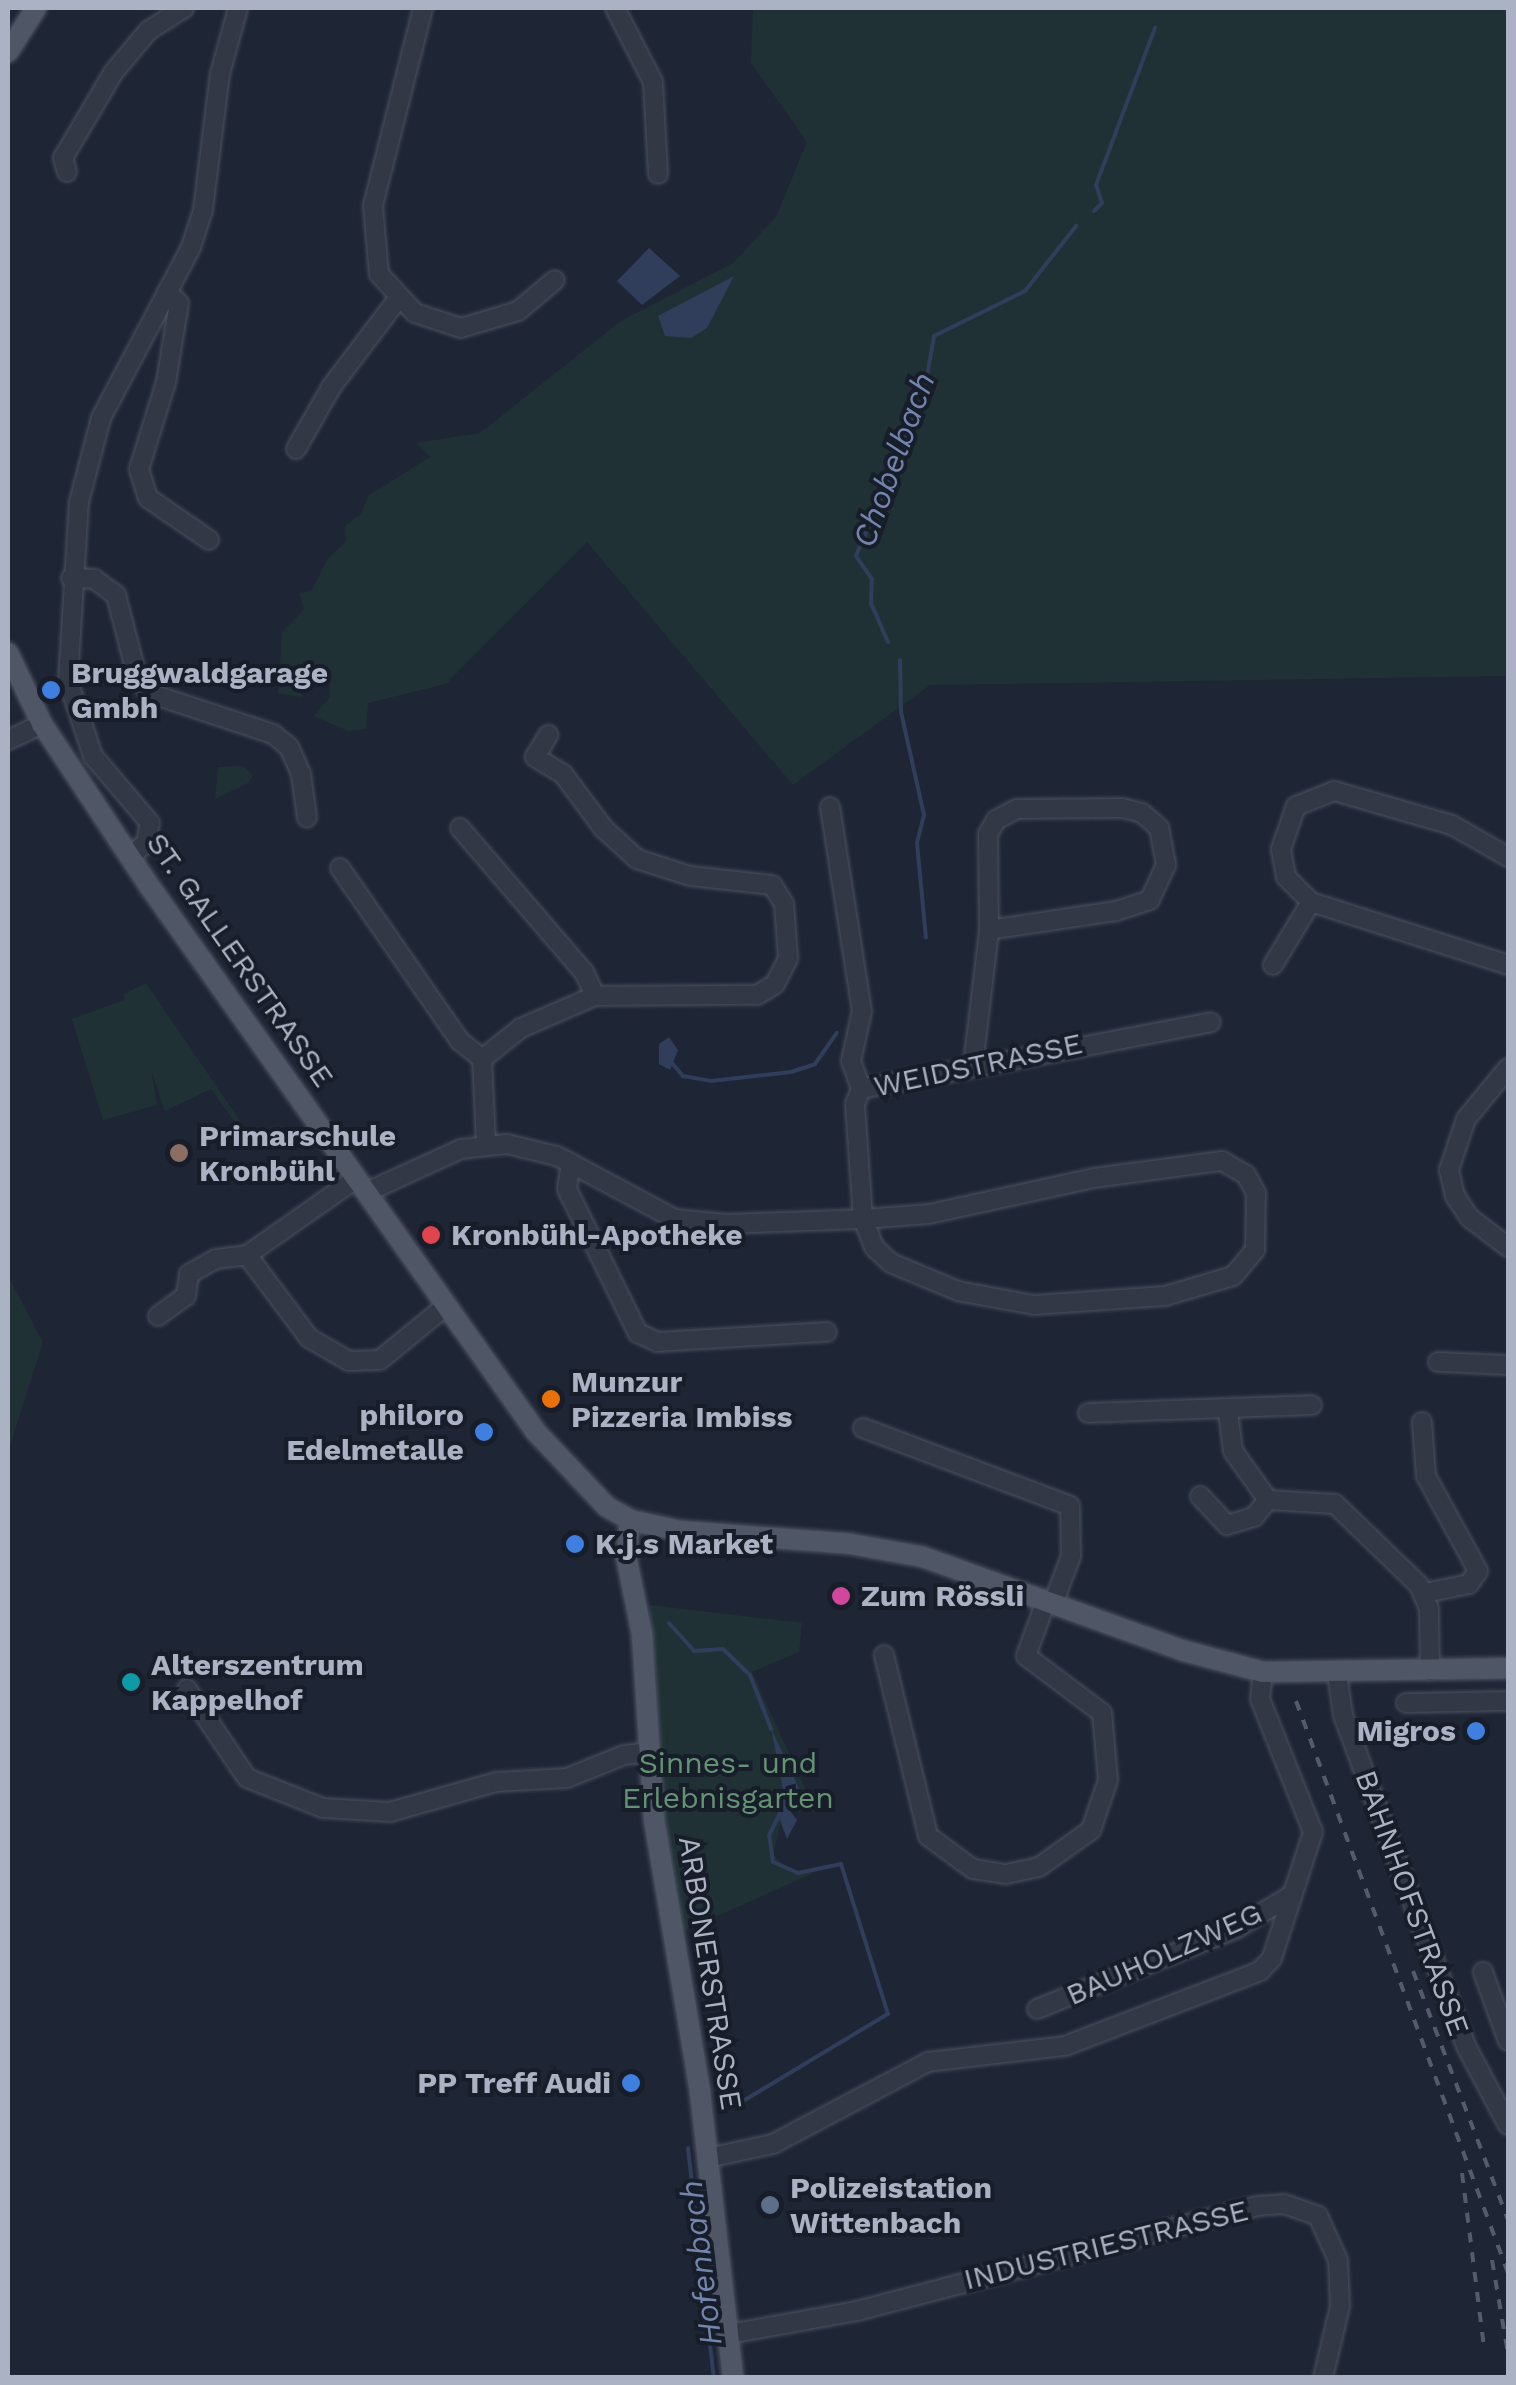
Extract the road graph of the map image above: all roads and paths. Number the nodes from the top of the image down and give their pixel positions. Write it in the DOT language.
graph roads {
  1 [pos="184,8"];
  2 [pos="238,8"];
  3 [pos="423,8"];
  4 [pos="615,8"];
  5 [pos="30,16"];
  6 [pos="8,52"];
  7 [pos="67,172"];
  8 [pos="658,174"];
  9 [pos="555,280"];
  10 [pos="167,292"];
  11 [pos="396,300"];
  12 [pos="296,449"];
  13 [pos="210,540"];
  14 [pos="71,578"];
  15 [pos="8,654"];
  16 [pos="42,724"];
  17 [pos="548,735"];
  18 [pos="8,740"];
  19 [pos="830,807"];
  20 [pos="307,818"];
  21 [pos="460,828"];
  22 [pos="130,856"];
  23 [pos="1508,856"];
  24 [pos="340,868"];
  25 [pos="1311,902"];
  26 [pos="990,930"];
  27 [pos="1508,964"];
  28 [pos="1273,965"];
  29 [pos="595,996"];
  30 [pos="1211,1022"];
  31 [pos="482,1059"];
  32 [pos="973,1065"];
  33 [pos="1502,1074"];
  34 [pos="861,1089"];
  35 [pos="486,1143"];
  36 [pos="571,1163"];
  37 [pos="362,1185"];
  38 [pos="863,1218"];
  39 [pos="1508,1247"];
  40 [pos="247,1255"];
  41 [pos="447,1306"];
  42 [pos="158,1316"];
  43 [pos="827,1332"];
  44 [pos="1438,1362"];
  45 [pos="1508,1365"];
  46 [pos="1312,1405"];
  47 [pos="1228,1411"];
  48 [pos="1088,1413"];
  49 [pos="1422,1422"];
  50 [pos="863,1428"];
  51 [pos="1200,1496"];
  52 [pos="1268,1500"];
  53 [pos="630,1520"];
  54 [pos="1425,1593"];
  55 [pos="1050,1602"];
  56 [pos="884,1655"];
  57 [pos="1508,1668"];
  58 [pos="1264,1672"];
  59 [pos="1430,1672"];
  60 [pos="1337,1673"];
  61 [pos="187,1689"];
  62 [pos="1508,1700"];
  63 [pos="1406,1704"];
  64 [pos="650,1752"];
  65 [pos="1290,1896"];
  66 [pos="1482,1972"];
  67 [pos="1038,2009"];
  68 [pos="1508,2040"];
  69 [pos="1508,2125"];
  70 [pos="708,2158"];
  71 [pos="728,2334"];
  72 [pos="733,2378"];
  73 [pos="1323,2378"];
  1 -- 7 [label="street"];
  2 -- 10 [label="street"];
  3 -- 11 [label="street"];
  4 -- 8 [label="street"];
  5 -- 6 [label="main road"];
  9 -- 11 [label="street"];
  10 -- 13 [label="street"];
  10 -- 14 [label="street"];
  11 -- 12 [label="street"];
  14 -- 20 [label="street"];
  14 -- 22 [label="street"];
  15 -- 16 [label="main road, ST. GALLERSTRASSE"];
  16 -- 18 [label="street"];
  16 -- 22 [label="main road, ST. GALLERSTRASSE"];
  17 -- 29 [label="street"];
  19 -- 34 [label="street"];
  21 -- 29 [label="street"];
  22 -- 37 [label="main road, ST. GALLERSTRASSE"];
  23 -- 25 [label="street"];
  24 -- 31 [label="street"];
  25 -- 27 [label="street"];
  25 -- 28 [label="street"];
  26 -- 26 [label="street"];
  26 -- 32 [label="street"];
  29 -- 31 [label="street"];
  30 -- 32 [label="street, WEIDSTRASSE"];
  31 -- 35 [label="street"];
  32 -- 34 [label="street, WEIDSTRASSE"];
  33 -- 39 [label="street"];
  34 -- 38 [label="street, WEIDSTRASSE"];
  35 -- 36 [label="street"];
  35 -- 37 [label="street"];
  36 -- 38 [label="street"];
  36 -- 43 [label="street"];
  37 -- 40 [label="street"];
  37 -- 41 [label="main road, ST. GALLERSTRASSE"];
  38 -- 38 [label="street"];
  40 -- 41 [label="street"];
  40 -- 42 [label="street"];
  41 -- 53 [label="main road, ST. GALLERSTRASSE"];
  44 -- 45 [label="street"];
  46 -- 47 [label="street"];
  47 -- 48 [label="street"];
  47 -- 52 [label="street"];
  49 -- 54 [label="street"];
  50 -- 55 [label="street"];
  51 -- 52 [label="street"];
  52 -- 54 [label="street"];
  53 -- 55 [label="main road"];
  53 -- 64 [label="main road, ARBONERSTRASSE"];
  54 -- 59 [label="street"];
  55 -- 56 [label="street"];
  55 -- 58 [label="main road"];
  57 -- 59 [label="main road"];
  58 -- 60 [label="main road"];
  58 -- 65 [label="street"];
  59 -- 60 [label="main road"];
  60 -- 69 [label="street, BAHNHOFSTRASSE"];
  61 -- 64 [label="street"];
  62 -- 63 [label="street"];
  64 -- 70 [label="main road, ARBONERSTRASSE"];
  65 -- 67 [label="street, BAUHOLZWEG"];
  65 -- 70 [label="street"];
  66 -- 68 [label="street"];
  70 -- 71 [label="main road, ARBONERSTRASSE"];
  71 -- 72 [label="main road, ARBONERSTRASSE"];
  71 -- 73 [label="street, INDUSTRIESTRASSE"];
}
